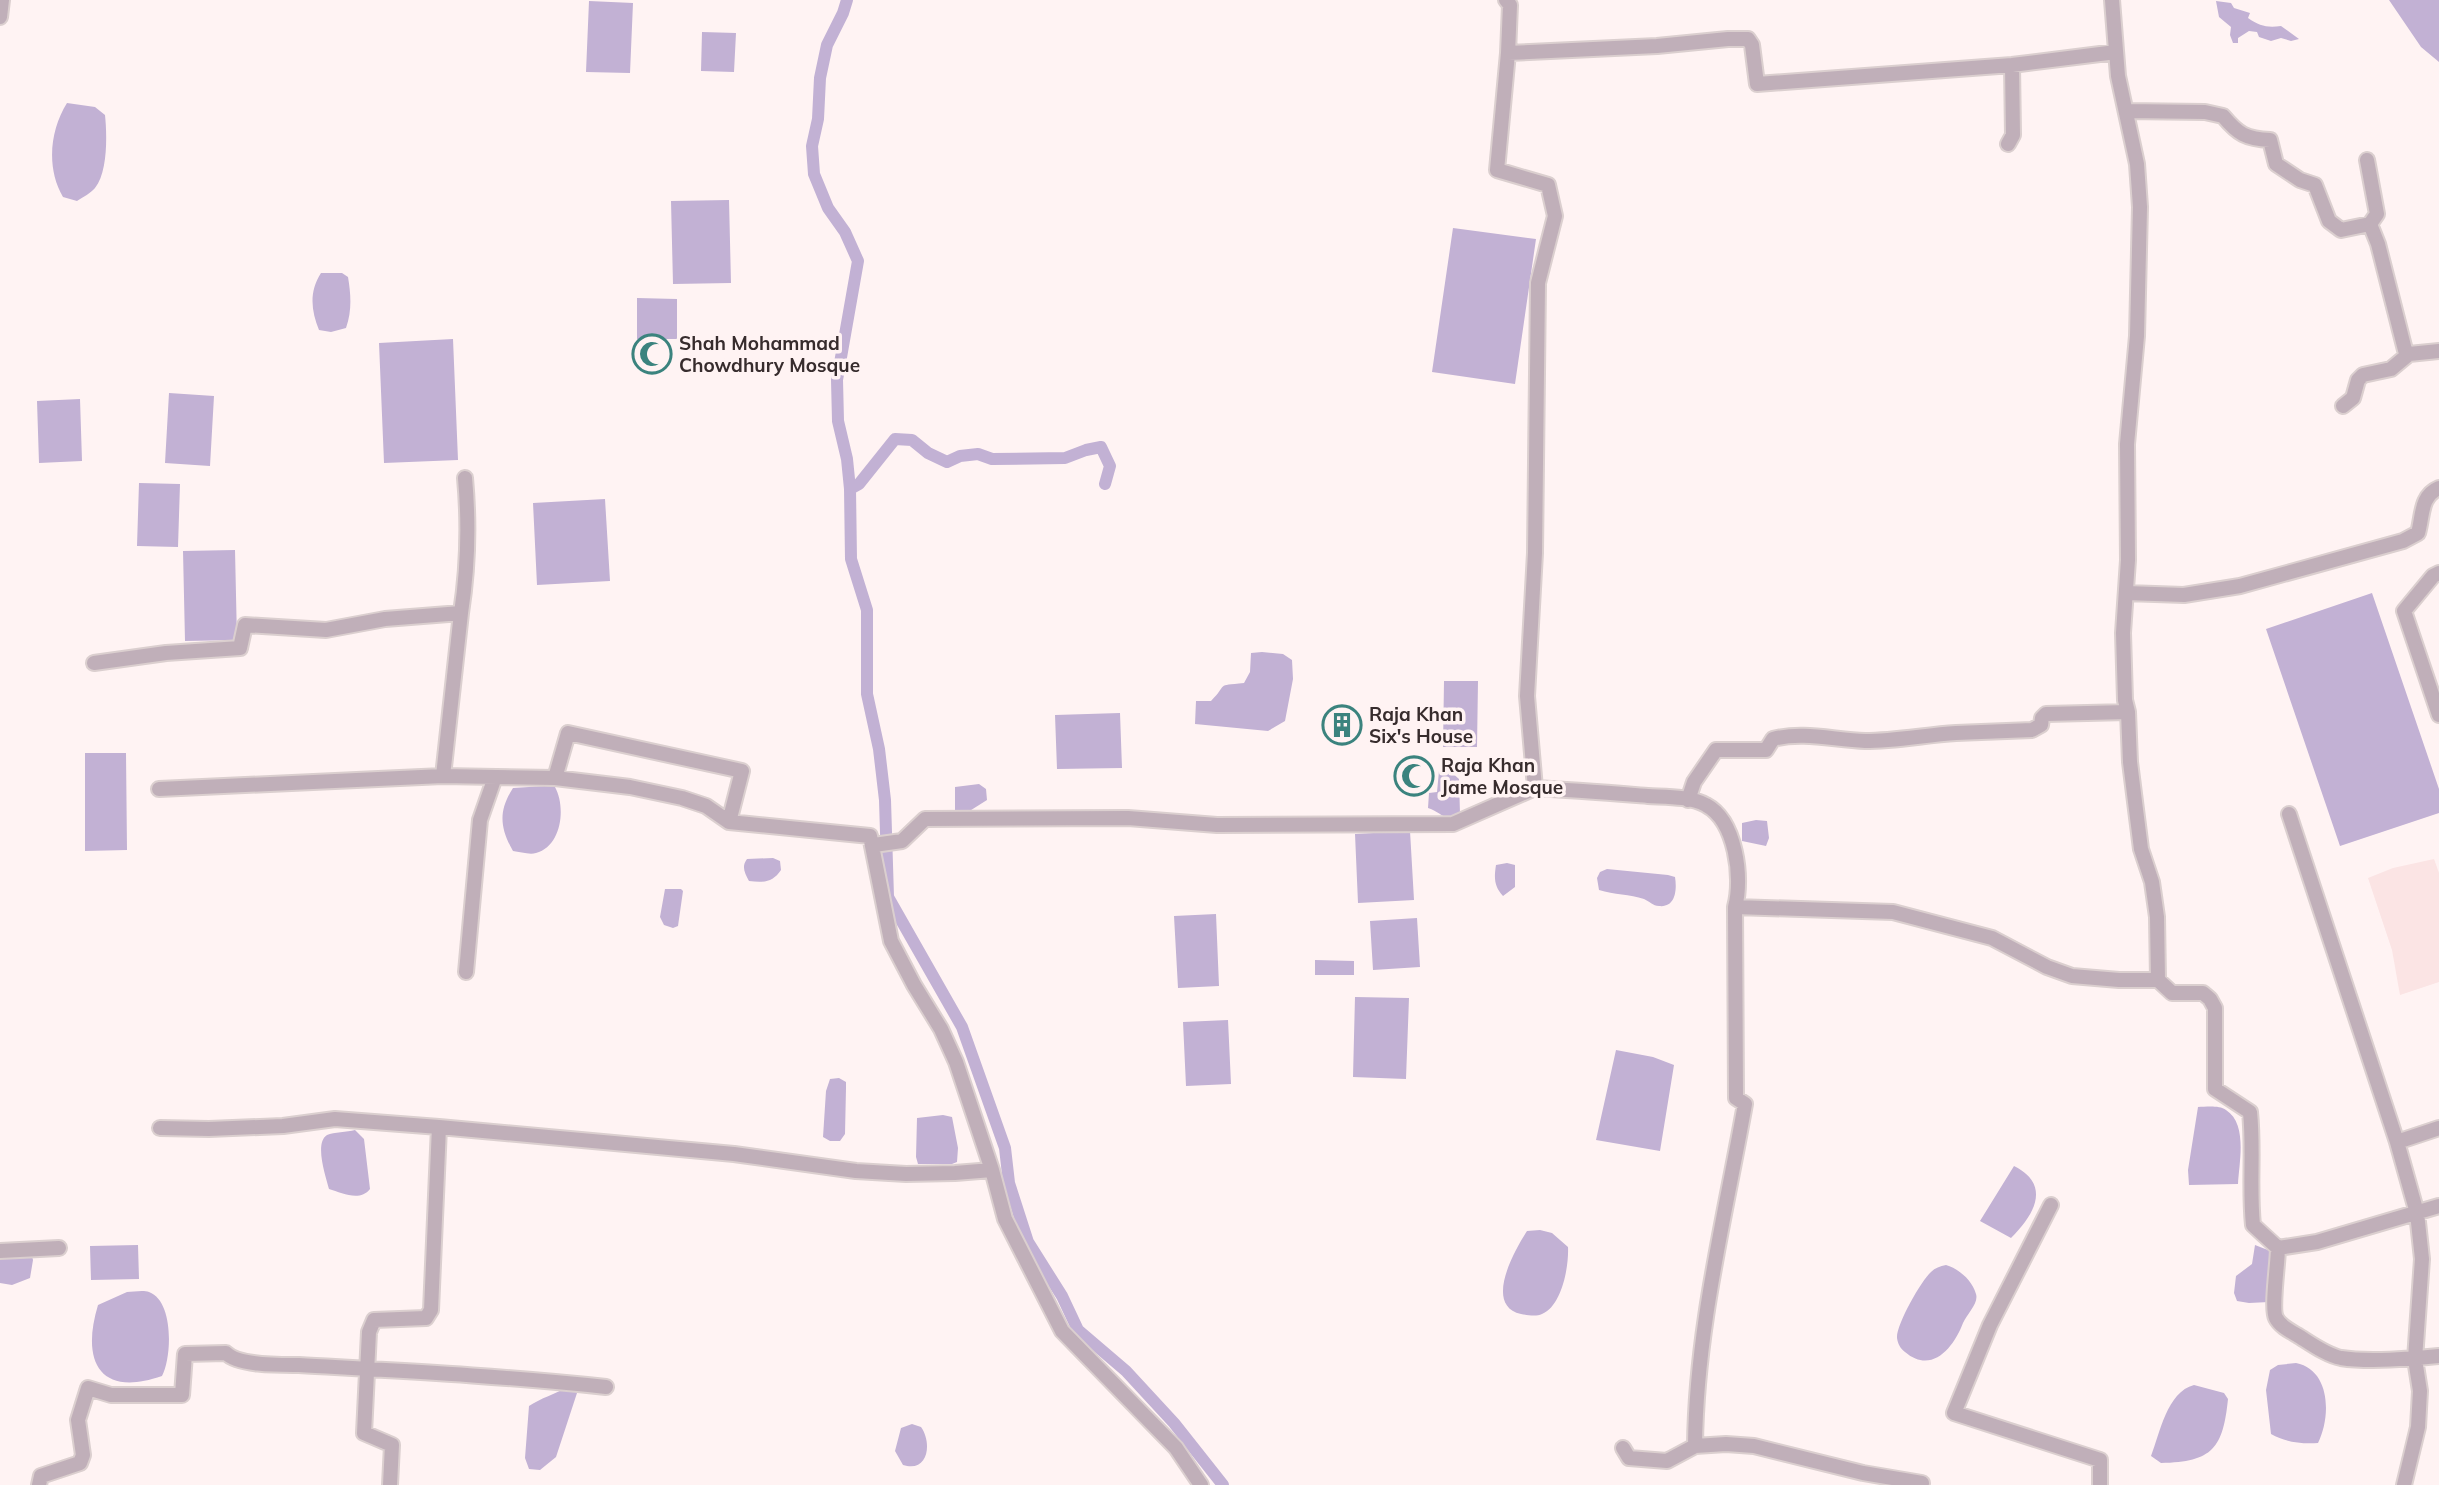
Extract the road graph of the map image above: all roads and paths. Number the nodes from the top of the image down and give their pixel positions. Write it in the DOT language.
graph roads {
  1 [pos="2,0"];
  2 [pos="1506,0"];
  3 [pos="2112,0"];
  4 [pos="0,18"];
  5 [pos="2116,52"];
  6 [pos="1508,53"];
  7 [pos="2012,65"];
  8 [pos="2126,111"];
  9 [pos="2008,144"];
  10 [pos="2367,160"];
  11 [pos="2370,224"];
  12 [pos="2439,351"];
  13 [pos="2409,354"];
  14 [pos="2343,406"];
  15 [pos="465,478"];
  16 [pos="2439,488"];
  17 [pos="2439,573"];
  18 [pos="2126,593"];
  19 [pos="461,613"];
  20 [pos="94,663"];
  21 [pos="2128,712"];
  22 [pos="2439,715"];
  23 [pos="443,776"];
  24 [pos="495,777"];
  25 [pos="555,778"];
  26 [pos="1535,788"];
  27 [pos="159,789"];
  28 [pos="1688,800"];
  29 [pos="2289,814"];
  30 [pos="729,822"];
  31 [pos="874,845"];
  32 [pos="1735,907"];
  33 [pos="467,972"];
  34 [pos="2158,980"];
  35 [pos="439,1127"];
  36 [pos="160,1128"];
  37 [pos="2439,1128"];
  38 [pos="2398,1142"];
  39 [pos="992,1170"];
  40 [pos="2051,1205"];
  41 [pos="2439,1206"];
  42 [pos="2417,1213"];
  43 [pos="59,1248"];
  44 [pos="2278,1248"];
  45 [pos="0,1251"];
  46 [pos="2439,1356"];
  47 [pos="2415,1359"];
  48 [pos="367,1367"];
  49 [pos="606,1387"];
  50 [pos="1695,1446"];
  51 [pos="1623,1448"];
  52 [pos="39,1485"];
  53 [pos="390,1485"];
  54 [pos="1201,1485"];
  55 [pos="1922,1485"];
  56 [pos="2100,1485"];
  57 [pos="2404,1485"];
  1 -- 4 [label="street"];
  2 -- 6 [label="street"];
  3 -- 5 [label="street"];
  5 -- 7 [label="street"];
  5 -- 8 [label="street"];
  6 -- 7 [label="street"];
  6 -- 26 [label="street"];
  7 -- 9 [label="street"];
  8 -- 11 [label="street"];
  8 -- 18 [label="street"];
  10 -- 11 [label="street"];
  11 -- 13 [label="street"];
  12 -- 13 [label="street"];
  13 -- 14 [label="street"];
  15 -- 19 [label="street"];
  16 -- 18 [label="street"];
  17 -- 22 [label="street"];
  18 -- 21 [label="street"];
  19 -- 20 [label="street"];
  19 -- 23 [label="street"];
  21 -- 28 [label="street"];
  21 -- 34 [label="street"];
  23 -- 24 [label="street"];
  23 -- 27 [label="street"];
  24 -- 25 [label="street"];
  24 -- 33 [label="street"];
  25 -- 30 [label="street"];
  25 -- 30 [label="street"];
  26 -- 28 [label="street"];
  26 -- 31 [label="street"];
  28 -- 32 [label="street"];
  29 -- 38 [label="street"];
  30 -- 31 [label="street"];
  31 -- 39 [label="street"];
  32 -- 34 [label="street"];
  32 -- 50 [label="street"];
  34 -- 44 [label="street"];
  35 -- 36 [label="street"];
  35 -- 39 [label="street"];
  35 -- 48 [label="street"];
  37 -- 38 [label="street"];
  38 -- 42 [label="street"];
  39 -- 54 [label="street"];
  40 -- 56 [label="street"];
  41 -- 42 [label="street"];
  42 -- 44 [label="street"];
  42 -- 47 [label="street"];
  43 -- 45 [label="street"];
  44 -- 47 [label="street"];
  46 -- 47 [label="street"];
  47 -- 57 [label="street"];
  48 -- 49 [label="street"];
  48 -- 52 [label="street"];
  48 -- 53 [label="street"];
  50 -- 51 [label="street"];
  50 -- 55 [label="street"];
}
